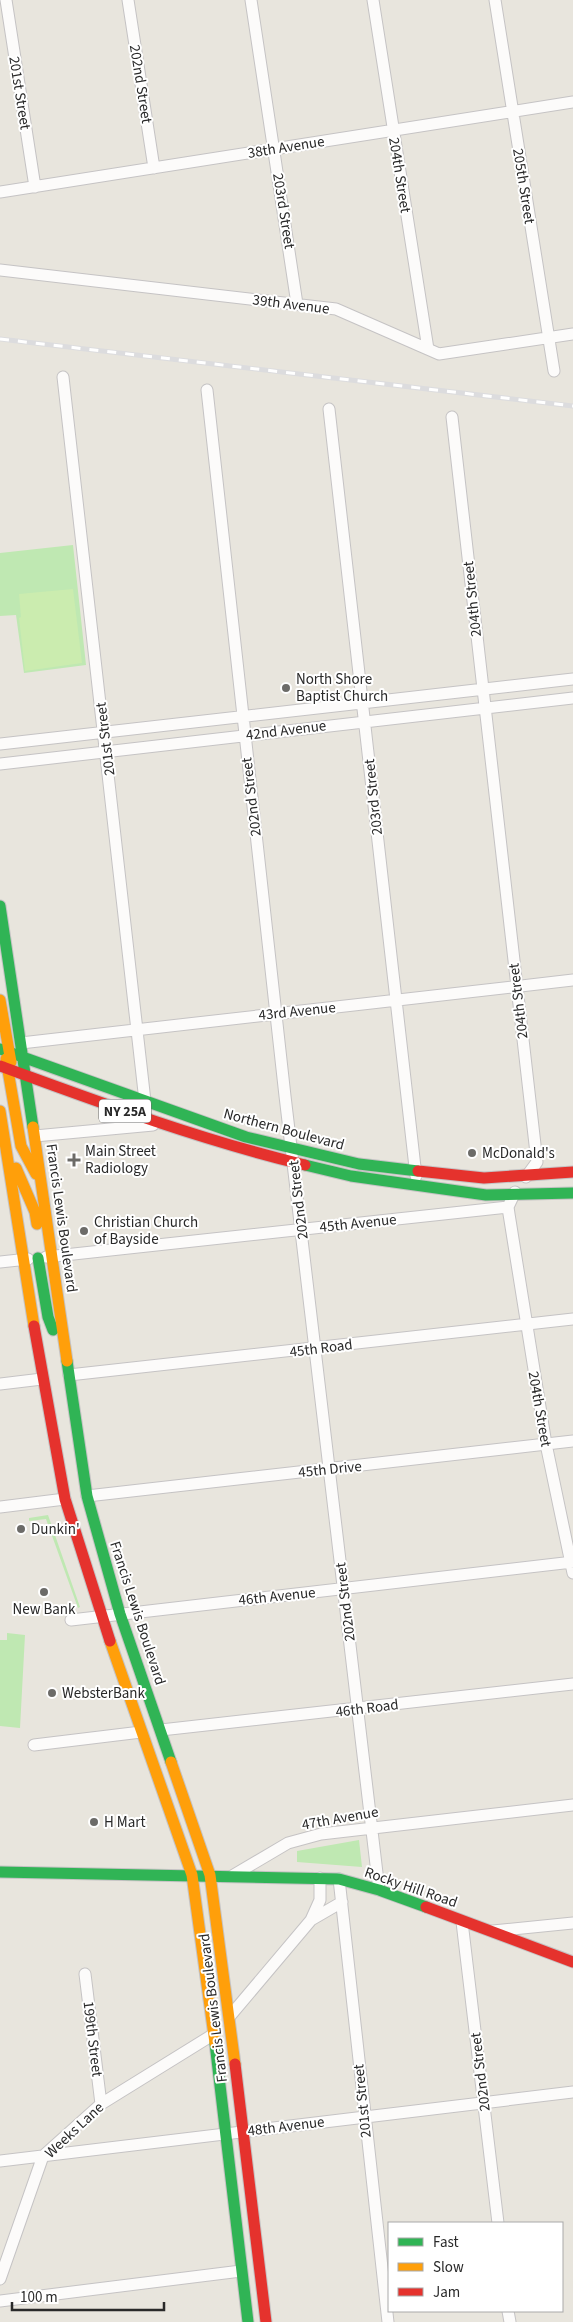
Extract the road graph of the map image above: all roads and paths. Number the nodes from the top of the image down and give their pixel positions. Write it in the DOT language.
graph roads {
  1 [pos="6,0"];
  2 [pos="128,0"];
  3 [pos="251,0"];
  4 [pos="373,0"];
  5 [pos="495,0"];
  6 [pos="573,102"];
  7 [pos="513,111"];
  8 [pos="393,130"];
  9 [pos="274,149"];
  10 [pos="154,168"];
  11 [pos="35,187"];
  12 [pos="0,192"];
  13 [pos="0,270"];
  14 [pos="296,304"];
  15 [pos="573,334"];
  16 [pos="549,338"];
  17 [pos="428,349"];
  18 [pos="554,371"];
  19 [pos="63,377"];
  20 [pos="208,390"];
  21 [pos="329,409"];
  22 [pos="452,417"];
  23 [pos="573,679"];
  24 [pos="482,691"];
  25 [pos="573,698"];
  26 [pos="362,704"];
  27 [pos="484,707"];
  28 [pos="243,717"];
  29 [pos="364,721"];
  30 [pos="104,733"];
  31 [pos="244,735"];
  32 [pos="0,744"];
  33 [pos="107,752"];
  34 [pos="0,764"];
  35 [pos="0,906"];
  36 [pos="573,980"];
  37 [pos="516,987"];
  38 [pos="0,1000"];
  39 [pos="396,1000"];
  40 [pos="276,1014"];
  41 [pos="138,1029"];
  42 [pos="21,1043"];
  43 [pos="3,1051"];
  44 [pos="23,1057"];
  45 [pos="4,1068"];
  46 [pos="24,1075"];
  47 [pos="145,1101"];
  48 [pos="0,1111"];
  49 [pos="160,1124"];
  50 [pos="35,1136"];
  51 [pos="2,1142"];
  52 [pos="292,1148"];
  53 [pos="294,1162"];
  54 [pos="415,1170"];
  55 [pos="573,1172"];
  56 [pos="527,1176"];
  57 [pos="40,1181"];
  58 [pos="417,1185"];
  59 [pos="573,1193"];
  60 [pos="514,1194"];
  61 [pos="508,1207"];
  62 [pos="302,1229"];
  63 [pos="44,1257"];
  64 [pos="24,1259"];
  65 [pos="0,1262"];
  66 [pos="573,1319"];
  67 [pos="526,1324"];
  68 [pos="316,1349"];
  69 [pos="70,1375"];
  70 [pos="42,1379"];
  71 [pos="0,1384"];
  72 [pos="573,1441"];
  73 [pos="546,1444"];
  74 [pos="330,1469"];
  75 [pos="87,1496"];
  76 [pos="65,1499"];
  77 [pos="0,1507"];
  78 [pos="572,1566"];
  79 [pos="344,1588"];
  80 [pos="120,1614"];
  81 [pos="101,1616"];
  82 [pos="71,1620"];
  83 [pos="573,1684"];
  84 [pos="358,1709"];
  85 [pos="161,1730"];
  86 [pos="142,1732"];
  87 [pos="34,1745"];
  88 [pos="573,1805"];
  89 [pos="372,1827"];
  90 [pos="0,1872"];
  91 [pos="192,1875"];
  92 [pos="210,1875"];
  93 [pos="232,1876"];
  94 [pos="320,1878"];
  95 [pos="339,1879"];
  96 [pos="379,1890"];
  97 [pos="342,1902"];
  98 [pos="311,1920"];
  99 [pos="462,1922"];
  100 [pos="573,1923"];
  101 [pos="490,1931"];
  102 [pos="573,1962"];
  103 [pos="85,1974"];
  104 [pos="230,2016"];
  105 [pos="214,2034"];
  106 [pos="573,2092"];
  107 [pos="484,2103"];
  108 [pos="101,2104"];
  109 [pos="364,2117"];
  110 [pos="242,2132"];
  111 [pos="226,2134"];
  112 [pos="43,2156"];
  113 [pos="0,2161"];
  114 [pos="498,2222"];
  115 [pos="241,2271"];
  116 [pos="0,2279"];
  117 [pos="0,2301"];
  118 [pos="248,2322"];
  119 [pos="266,2322"];
  120 [pos="388,2322"];
  1 -- 11 [label="street, 201st Street"];
  2 -- 10 [label="street, 202nd Street"];
  3 -- 9 [label="street, 203rd Street"];
  4 -- 8 [label="street, 204th Street"];
  5 -- 7 [label="street, 205th Street"];
  6 -- 7 [label="street, 38th Avenue"];
  7 -- 8 [label="street, 38th Avenue"];
  7 -- 16 [label="street, 205th Street"];
  8 -- 9 [label="street, 38th Avenue"];
  8 -- 17 [label="street, 204th Street"];
  9 -- 10 [label="street, 38th Avenue"];
  9 -- 14 [label="street, 203rd Street"];
  10 -- 11 [label="street, 38th Avenue"];
  11 -- 12 [label="street, 38th Avenue"];
  13 -- 14 [label="street, 39th Avenue"];
  14 -- 17 [label="street, 39th Avenue"];
  15 -- 16 [label="street, 39th Avenue"];
  16 -- 17 [label="street, 39th Avenue"];
  16 -- 18 [label="street, 205th Street"];
  19 -- 30 [label="street, 201st Street"];
  20 -- 28 [label="street, 202nd Street"];
  21 -- 26 [label="street, 203rd Street"];
  22 -- 24 [label="street, 204th Street"];
  23 -- 24 [label="street, 42nd Avenue"];
  24 -- 26 [label="street, 42nd Avenue"];
  24 -- 27 [label="street, 204th Street"];
  25 -- 27 [label="street, 42nd Avenue"];
  26 -- 28 [label="street, 42nd Avenue"];
  26 -- 29 [label="street, 203rd Street"];
  27 -- 29 [label="street, 42nd Avenue"];
  27 -- 37 [label="street, 204th Street"];
  28 -- 30 [label="street, 42nd Avenue"];
  28 -- 31 [label="street, 202nd Street"];
  29 -- 31 [label="street, 42nd Avenue"];
  29 -- 39 [label="street, 203rd Street"];
  30 -- 32 [label="street, 42nd Avenue"];
  30 -- 33 [label="street, 201st Street"];
  31 -- 33 [label="street, 42nd Avenue"];
  31 -- 40 [label="street, 202nd Street"];
  33 -- 34 [label="street, 42nd Avenue"];
  33 -- 41 [label="street, 201st Street"];
  35 -- 42 [label="main road, Francis Lewis Boulevard"];
  36 -- 37 [label="street, 43rd Avenue"];
  37 -- 39 [label="street, 43rd Avenue"];
  37 -- 56 [label="street, 204th Street"];
  38 -- 43 [label="main road"];
  39 -- 40 [label="street, 43rd Avenue"];
  39 -- 54 [label="street, 203rd Street"];
  40 -- 41 [label="street, 43rd Avenue"];
  40 -- 52 [label="street, 202nd Street"];
  41 -- 42 [label="street, 43rd Avenue"];
  41 -- 47 [label="street, 201st Street"];
  42 -- 44 [label="main road, Francis Lewis Boulevard"];
  43 -- 44 [label="main road, Northern Boulevard / NY 25A"];
  43 -- 45 [label="main road"];
  43 -- 46 [label="main road"];
  44 -- 46 [label="main road, Francis Lewis Boulevard"];
  44 -- 47 [label="main road, Northern Boulevard / NY 25A"];
  45 -- 46 [label="main road, Northern Boulevard / NY 25A"];
  45 -- 57 [label="main road"];
  46 -- 49 [label="main road, Northern Boulevard / NY 25A"];
  46 -- 50 [label="main road, Francis Lewis Boulevard"];
  47 -- 52 [label="main road, Northern Boulevard / NY 25A"];
  48 -- 51 [label="main road, Francis Lewis Boulevard"];
  49 -- 50 [label="street"];
  49 -- 53 [label="main road, Northern Boulevard / NY 25A"];
  50 -- 57 [label="main road, Francis Lewis Boulevard"];
  51 -- 63 [label="main road"];
  51 -- 64 [label="main road, Francis Lewis Boulevard"];
  52 -- 53 [label="street, 202nd Street"];
  52 -- 54 [label="main road, Northern Boulevard"];
  53 -- 58 [label="main road, Northern Boulevard / NY 25A"];
  53 -- 62 [label="street, 202nd Street"];
  54 -- 56 [label="main road, Northern Boulevard"];
  54 -- 58 [label="street, 203rd Street"];
  55 -- 56 [label="main road, Northern Boulevard"];
  56 -- 60 [label="street, 204th Street"];
  57 -- 63 [label="main road, Francis Lewis Boulevard"];
  58 -- 60 [label="main road, Northern Boulevard / NY 25A"];
  59 -- 60 [label="main road, Northern Boulevard"];
  60 -- 61 [label="street, 204th Street"];
  61 -- 62 [label="street, 45th Avenue"];
  61 -- 67 [label="street, 204th Street"];
  62 -- 63 [label="street, 45th Avenue"];
  62 -- 68 [label="street, 202nd Street"];
  63 -- 64 [label="street, 45th Avenue"];
  63 -- 69 [label="main road, Francis Lewis Boulevard"];
  64 -- 65 [label="street, 45th Avenue"];
  64 -- 70 [label="main road, Francis Lewis Boulevard"];
  66 -- 67 [label="street, 45th Road"];
  67 -- 68 [label="street, 45th Road"];
  67 -- 73 [label="street, 204th Street"];
  68 -- 69 [label="street, 45th Road"];
  68 -- 74 [label="street, 202nd Street"];
  69 -- 75 [label="main road, Francis Lewis Boulevard"];
  70 -- 71 [label="street"];
  70 -- 76 [label="main road, Francis Lewis Boulevard"];
  72 -- 73 [label="street, 45th Drive"];
  73 -- 74 [label="street, 45th Drive"];
  73 -- 78 [label="street, 204th Street"];
  74 -- 75 [label="street, 45th Drive"];
  74 -- 79 [label="street, 202nd Street"];
  75 -- 80 [label="main road, Francis Lewis Boulevard"];
  76 -- 77 [label="street"];
  76 -- 81 [label="main road, Francis Lewis Boulevard"];
  78 -- 79 [label="street, 46th Avenue"];
  79 -- 80 [label="street, 46th Avenue"];
  79 -- 84 [label="street, 202nd Street"];
  80 -- 81 [label="street, 46th Avenue"];
  80 -- 85 [label="main road, Francis Lewis Boulevard"];
  81 -- 82 [label="street, 46th Avenue"];
  81 -- 86 [label="main road, Francis Lewis Boulevard"];
  83 -- 84 [label="street, 46th Road"];
  84 -- 85 [label="street, 46th Road"];
  84 -- 89 [label="street, 202nd Street"];
  85 -- 92 [label="main road, Francis Lewis Boulevard"];
  86 -- 87 [label="street"];
  86 -- 91 [label="main road, Francis Lewis Boulevard"];
  88 -- 89 [label="street, 47th Avenue"];
  89 -- 93 [label="street, 47th Avenue"];
  89 -- 96 [label="street, 202nd Street"];
  90 -- 91 [label="main road"];
  91 -- 92 [label="main road"];
  91 -- 105 [label="main road, Francis Lewis Boulevard"];
  92 -- 93 [label="main road"];
  92 -- 104 [label="main road, Francis Lewis Boulevard"];
  93 -- 94 [label="main road, Rocky Hill Road"];
  94 -- 95 [label="main road, Rocky Hill Road"];
  94 -- 98 [label="street"];
  95 -- 96 [label="main road, Rocky Hill Road"];
  95 -- 97 [label="street, 201st Street"];
  96 -- 99 [label="main road, Rocky Hill Road"];
  97 -- 98 [label="street"];
  97 -- 109 [label="street, 201st Street"];
  98 -- 104 [label="street"];
  99 -- 101 [label="main road, Rocky Hill Road"];
  99 -- 107 [label="street, 202nd Street"];
  100 -- 101 [label="street"];
  101 -- 102 [label="main road, Rocky Hill Road"];
  103 -- 108 [label="street, 199th Street"];
  104 -- 110 [label="main road, Francis Lewis Boulevard"];
  105 -- 108 [label="street, Weeks Lane"];
  105 -- 111 [label="main road, Francis Lewis Boulevard"];
  106 -- 107 [label="street, 48th Avenue"];
  107 -- 109 [label="street, 48th Avenue"];
  107 -- 114 [label="street, 202nd Street"];
  108 -- 112 [label="street, Weeks Lane"];
  109 -- 110 [label="street, 48th Avenue"];
  109 -- 120 [label="street, 201st Street"];
  110 -- 111 [label="street, 48th Avenue"];
  110 -- 119 [label="main road, Francis Lewis Boulevard"];
  111 -- 112 [label="street, 48th Avenue"];
  111 -- 115 [label="main road, Francis Lewis Boulevard"];
  112 -- 113 [label="street, 48th Avenue"];
  112 -- 116 [label="street, Weeks Lane"];
  115 -- 117 [label="street"];
  115 -- 118 [label="main road, Francis Lewis Boulevard"];
}
